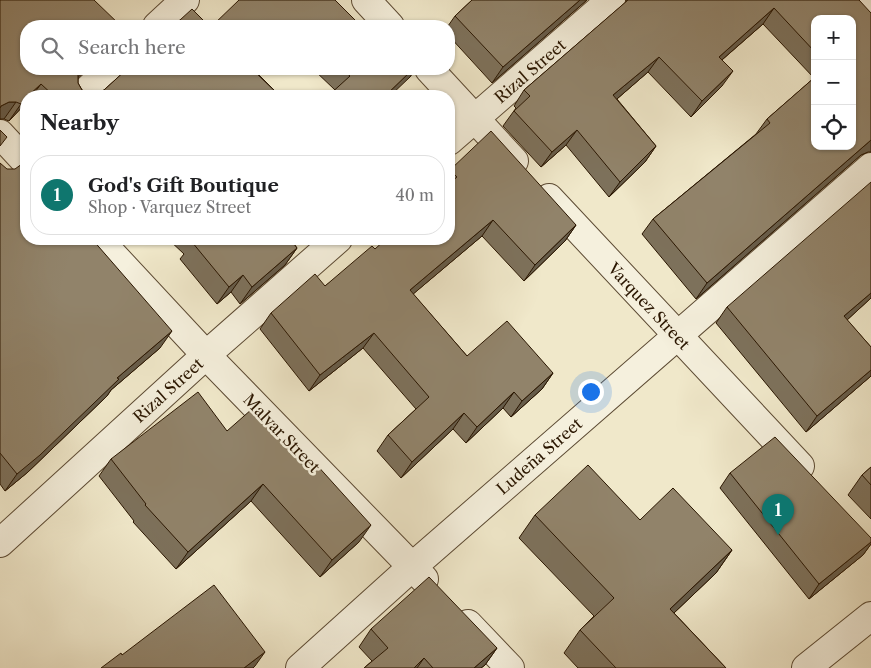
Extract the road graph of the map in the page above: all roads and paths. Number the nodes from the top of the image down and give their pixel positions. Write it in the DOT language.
graph roads {
  1 [pos="185,0"];
  2 [pos="366,0"];
  3 [pos="611,0"];
  4 [pos="163,20"];
  5 [pos="384,20"];
  6 [pos="104,75"];
  7 [pos="434,75"];
  8 [pos="87,90"];
  9 [pos="448,90"];
  10 [pos="455,98"];
  11 [pos="474,119"];
  12 [pos="0,134"];
  13 [pos="455,136"];
  14 [pos="18,158"];
  15 [pos="871,167"];
  16 [pos="104,245"];
  17 [pos="331,245"];
  18 [pos="677,336"];
  19 [pos="206,355"];
  20 [pos="818,485"];
  21 [pos="0,543"];
  22 [pos="412,567"];
  23 [pos="871,616"];
  24 [pos="300,668"];
  25 [pos="510,668"];
  26 [pos="806,668"];
  1 -- 4 [label="street"];
  2 -- 5 [label="street"];
  3 -- 11 [label="street, Rizal Street"];
  6 -- 8 [label="street"];
  7 -- 9 [label="street, Varquez Street"];
  10 -- 11 [label="street, Varquez Street"];
  11 -- 13 [label="street, Rizal Street"];
  11 -- 18 [label="street, Varquez Street"];
  12 -- 14 [label="street"];
  15 -- 18 [label="street, Ludeña Street"];
  16 -- 19 [label="street, Malvar Street"];
  17 -- 19 [label="street, Rizal Street"];
  18 -- 20 [label="street, Varquez Street"];
  18 -- 22 [label="street, Ludeña Street"];
  19 -- 21 [label="street, Rizal Street"];
  19 -- 22 [label="street, Malvar Street"];
  22 -- 24 [label="street, Ludeña Street"];
  22 -- 25 [label="street, Malvar Street"];
  23 -- 26 [label="street"];
}
